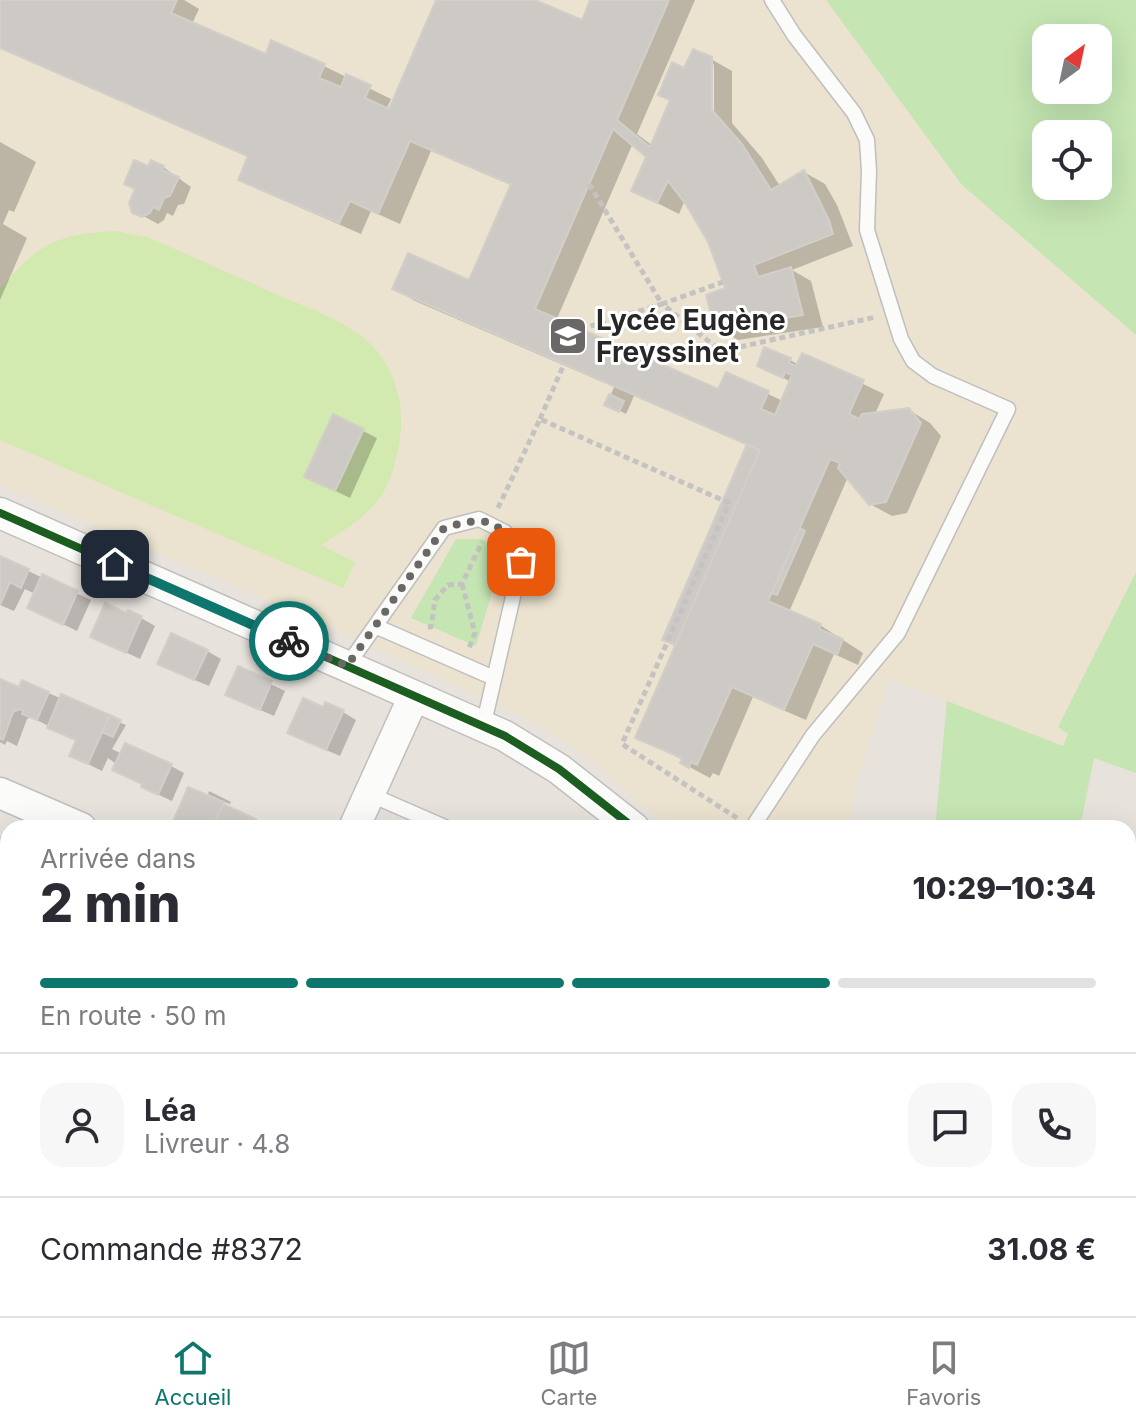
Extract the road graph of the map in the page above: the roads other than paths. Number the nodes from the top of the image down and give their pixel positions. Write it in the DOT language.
graph roads {
  1 [pos="772,0"];
  2 [pos="0,513"];
  3 [pos="375,626"];
  4 [pos="347,666"];
  5 [pos="494,678"];
  6 [pos="414,696"];
  7 [pos="483,727"];
  8 [pos="0,793"];
  9 [pos="369,794"];
  10 [pos="62,820"];
  11 [pos="358,820"];
  12 [pos="429,820"];
  13 [pos="624,820"];
  14 [pos="757,820"];
  1 -- 14 [label="lane"];
  2 -- 4 [label="street"];
  3 -- 4 [label="lane"];
  3 -- 5 [label="lane"];
  3 -- 5 [label="lane"];
  4 -- 6 [label="street"];
  5 -- 7 [label="lane"];
  6 -- 7 [label="street"];
  6 -- 9 [label="street"];
  7 -- 13 [label="street"];
  8 -- 10 [label="street"];
  9 -- 11 [label="street"];
  9 -- 12 [label="lane"];
}
